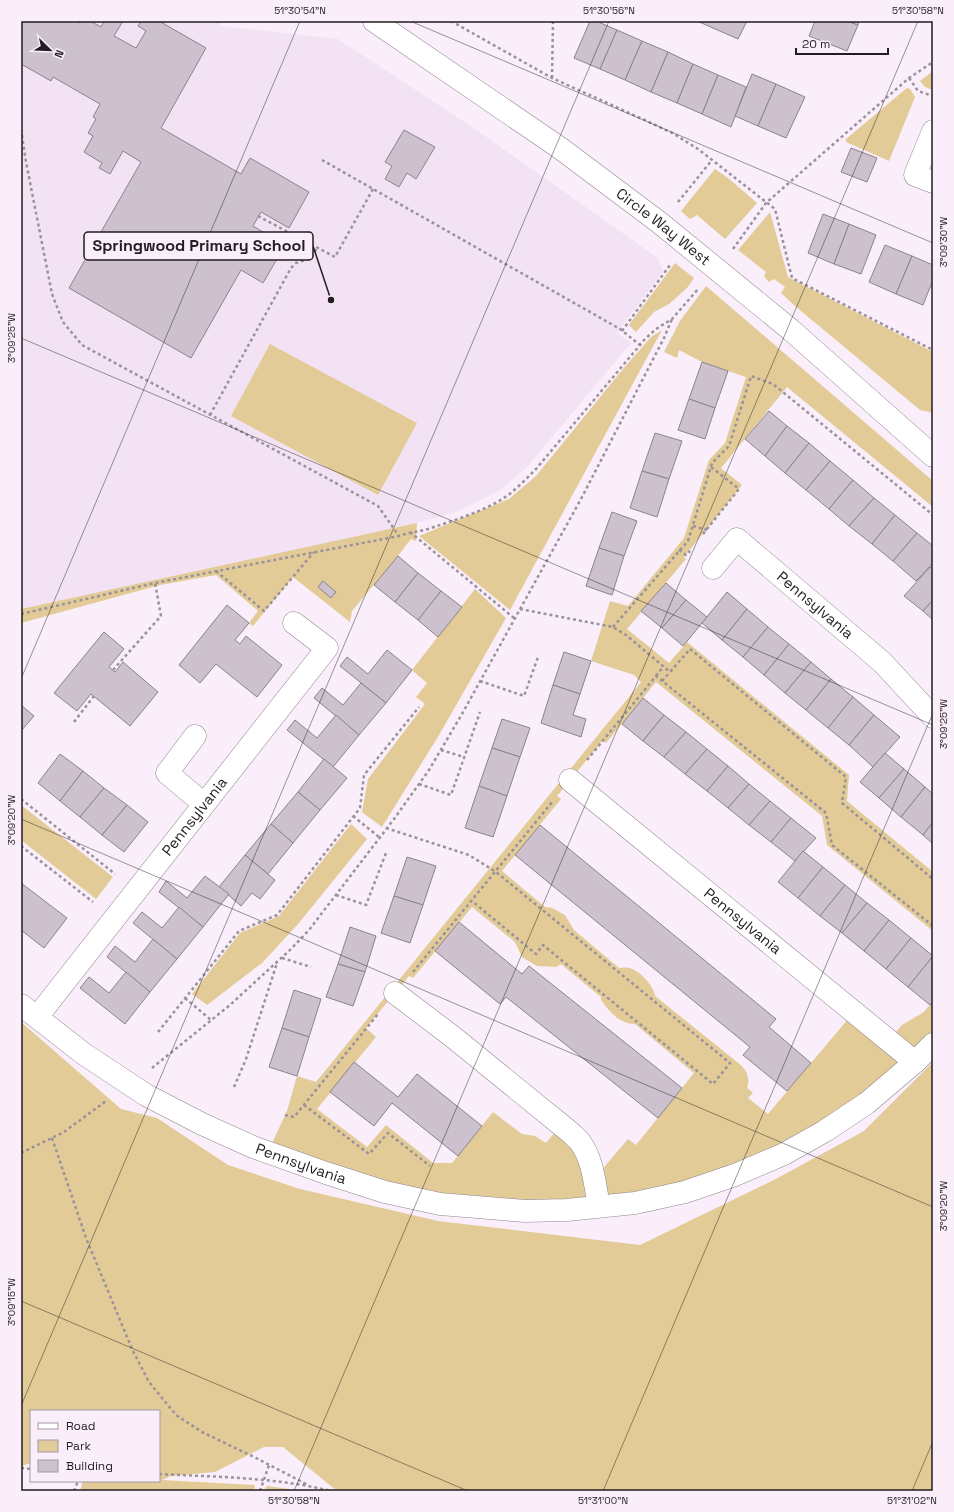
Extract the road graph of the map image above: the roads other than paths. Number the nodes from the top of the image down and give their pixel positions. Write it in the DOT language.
graph roads {
  1 [pos="374,21"];
  2 [pos="933,131"];
  3 [pos="933,182"];
  4 [pos="933,456"];
  5 [pos="713,568"];
  6 [pos="294,623"];
  7 [pos="933,717"];
  8 [pos="195,736"];
  9 [pos="570,780"];
  10 [pos="204,804"];
  11 [pos="395,993"];
  12 [pos="29,1011"];
  13 [pos="933,1044"];
  14 [pos="915,1062"];
  15 [pos="599,1206"];
  1 -- 4 [label="street, Circle Way West"];
  2 -- 3 [label="street"];
  5 -- 7 [label="street, Pennsylvania"];
  6 -- 10 [label="street, Pennsylvania"];
  8 -- 10 [label="street"];
  9 -- 14 [label="street, Pennsylvania"];
  10 -- 12 [label="street, Pennsylvania"];
  11 -- 15 [label="street"];
  12 -- 15 [label="street, Pennsylvania"];
  13 -- 14 [label="street, Pennsylvania"];
  14 -- 15 [label="street, Pennsylvania"];
}
